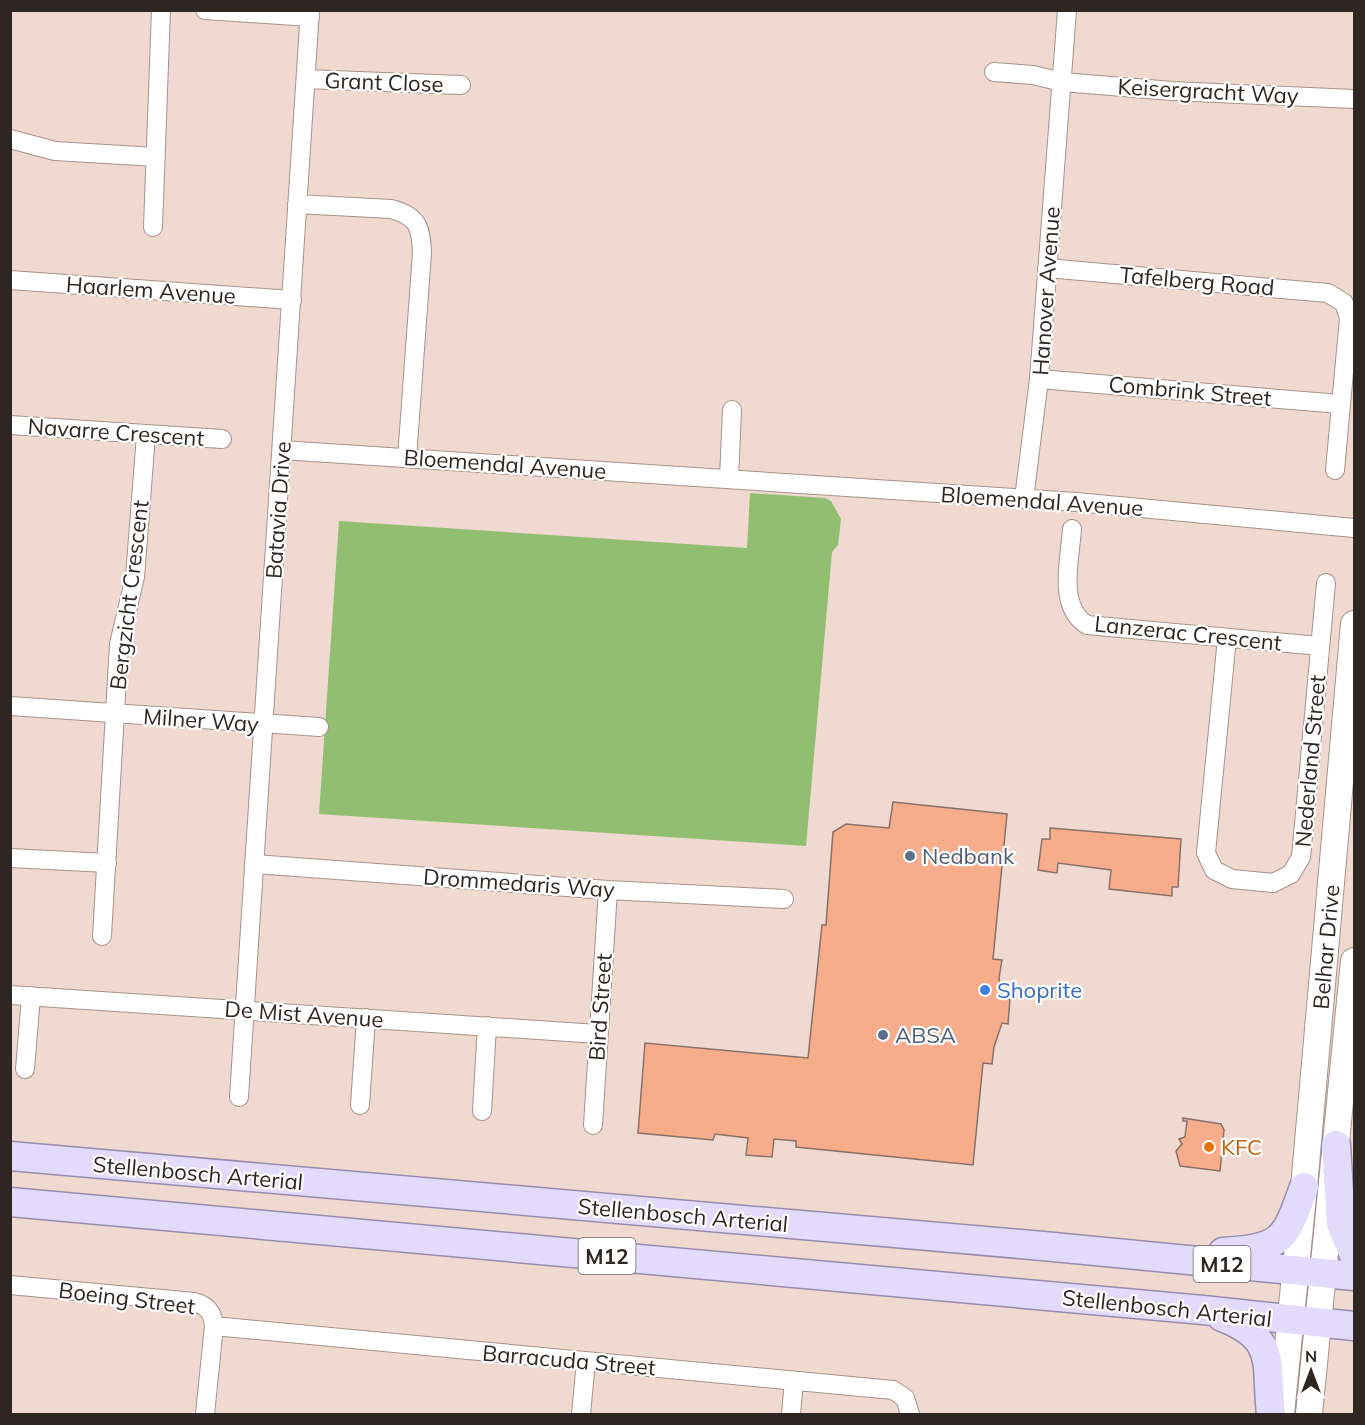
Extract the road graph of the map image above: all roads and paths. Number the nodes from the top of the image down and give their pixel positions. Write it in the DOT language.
graph roads {
  1 [pos="162,10"];
  2 [pos="205,10"];
  3 [pos="1067,10"];
  4 [pos="310,14"];
  5 [pos="994,72"];
  6 [pos="306,79"];
  7 [pos="1062,82"];
  8 [pos="461,85"];
  9 [pos="1354,99"];
  10 [pos="10,139"];
  11 [pos="156,157"];
  12 [pos="297,204"];
  13 [pos="153,227"];
  14 [pos="1047,268"];
  15 [pos="10,280"];
  16 [pos="292,300"];
  17 [pos="1039,379"];
  18 [pos="1340,404"];
  19 [pos="732,410"];
  20 [pos="10,425"];
  21 [pos="146,435"];
  22 [pos="222,439"];
  23 [pos="282,450"];
  24 [pos="407,458"];
  25 [pos="1335,471"];
  26 [pos="729,479"];
  27 [pos="1024,499"];
  28 [pos="1354,528"];
  29 [pos="1072,529"];
  30 [pos="1326,583"];
  31 [pos="1354,624"];
  32 [pos="1227,638"];
  33 [pos="1320,646"];
  34 [pos="10,706"];
  35 [pos="116,713"];
  36 [pos="264,725"];
  37 [pos="319,727"];
  38 [pos="10,858"];
  39 [pos="107,863"];
  40 [pos="254,864"];
  41 [pos="608,890"];
  42 [pos="784,899"];
  43 [pos="102,936"];
  44 [pos="1354,961"];
  45 [pos="10,995"];
  46 [pos="30,996"];
  47 [pos="245,1010"];
  48 [pos="366,1018"];
  49 [pos="487,1026"];
  50 [pos="598,1034"];
  51 [pos="25,1069"];
  52 [pos="239,1097"];
  53 [pos="360,1105"];
  54 [pos="482,1111"];
  55 [pos="593,1125"];
  56 [pos="1336,1145"];
  57 [pos="10,1156"];
  58 [pos="1304,1187"];
  59 [pos="10,1203"];
  60 [pos="1354,1255"];
  61 [pos="1149,1257"];
  62 [pos="1295,1271"];
  63 [pos="1324,1273"];
  64 [pos="1354,1276"];
  65 [pos="10,1285"];
  66 [pos="1203,1310"];
  67 [pos="1305,1321"];
  68 [pos="214,1326"];
  69 [pos="1354,1326"];
  70 [pos="586,1361"];
  71 [pos="794,1381"];
  72 [pos="205,1414"];
  73 [pos="581,1414"];
  74 [pos="791,1414"];
  75 [pos="910,1414"];
  76 [pos="1272,1414"];
  77 [pos="1281,1414"];
  78 [pos="1309,1414"];
  1 -- 11 [label="street"];
  2 -- 4 [label="street"];
  3 -- 7 [label="street, Hanover Avenue"];
  4 -- 6 [label="street, Batavia Drive"];
  5 -- 7 [label="street"];
  6 -- 8 [label="street, Grant Close"];
  6 -- 12 [label="street, Batavia Drive"];
  7 -- 9 [label="street, Keisergracht Way"];
  7 -- 14 [label="street, Hanover Avenue"];
  10 -- 11 [label="street"];
  11 -- 13 [label="street"];
  12 -- 16 [label="street, Batavia Drive"];
  12 -- 24 [label="street"];
  14 -- 17 [label="street, Hanover Avenue"];
  14 -- 18 [label="street, Tafelberg Road"];
  15 -- 16 [label="street, Haarlem Avenue"];
  16 -- 23 [label="street, Batavia Drive"];
  17 -- 18 [label="street, Combrink Street"];
  17 -- 27 [label="street, Hanover Avenue"];
  18 -- 25 [label="street"];
  19 -- 26 [label="street"];
  20 -- 21 [label="street, Navarre Crescent"];
  21 -- 22 [label="street, Navarre Crescent"];
  21 -- 35 [label="street, Bergzicht Crescent"];
  23 -- 24 [label="street, Bloemendal Avenue"];
  23 -- 36 [label="street, Batavia Drive"];
  24 -- 26 [label="street, Bloemendal Avenue"];
  26 -- 27 [label="street, Bloemendal Avenue"];
  27 -- 28 [label="street, Bloemendal Avenue"];
  29 -- 32 [label="street, Lanzerac Crescent"];
  30 -- 33 [label="street, Nederland Street"];
  31 -- 58 [label="main road, Belhar Drive"];
  32 -- 33 [label="street, Lanzerac Crescent"];
  32 -- 33 [label="street, Nederland Street"];
  34 -- 35 [label="street, Milner Way"];
  35 -- 36 [label="street, Milner Way"];
  35 -- 39 [label="street, Bergzicht Crescent"];
  36 -- 37 [label="street, Milner Way"];
  36 -- 40 [label="street, Batavia Drive"];
  38 -- 39 [label="street"];
  39 -- 43 [label="street, Bergzicht Crescent"];
  40 -- 41 [label="street, Drommedaris Way"];
  40 -- 47 [label="street, Batavia Drive"];
  41 -- 42 [label="street, Drommedaris Way"];
  41 -- 50 [label="street, Bird Street"];
  44 -- 56 [label="main road, Belhar Drive"];
  45 -- 46 [label="street, De Mist Avenue"];
  46 -- 47 [label="street, De Mist Avenue"];
  46 -- 51 [label="street"];
  47 -- 48 [label="street, De Mist Avenue"];
  47 -- 52 [label="street, Batavia Drive"];
  48 -- 49 [label="street, De Mist Avenue"];
  48 -- 53 [label="street"];
  49 -- 50 [label="street, De Mist Avenue"];
  49 -- 54 [label="street"];
  50 -- 55 [label="street, Bird Street"];
  56 -- 60 [label="main road"];
  56 -- 63 [label="main road, Belhar Drive"];
  57 -- 61 [label="main road, Stellenbosch Arterial / M12"];
  58 -- 61 [label="main road"];
  58 -- 62 [label="main road, Belhar Drive"];
  59 -- 66 [label="main road, Stellenbosch Arterial / M12"];
  61 -- 62 [label="main road, Stellenbosch Arterial / M12"];
  62 -- 63 [label="main road, Stellenbosch Arterial / M12"];
  62 -- 67 [label="main road, Belhar Drive"];
  63 -- 64 [label="main road, Stellenbosch Arterial / M12"];
  63 -- 67 [label="main road, Belhar Drive"];
  65 -- 68 [label="street, Boeing Street"];
  66 -- 67 [label="main road, Stellenbosch Arterial / M12"];
  66 -- 76 [label="main road"];
  67 -- 69 [label="main road, M12"];
  67 -- 77 [label="main road"];
  67 -- 78 [label="main road"];
  68 -- 70 [label="street, Barracuda Street"];
  68 -- 72 [label="street, Boeing Street"];
  70 -- 71 [label="street, Barracuda Street"];
  70 -- 73 [label="street"];
  71 -- 74 [label="street"];
  71 -- 75 [label="street, Barracuda Street"];
}
